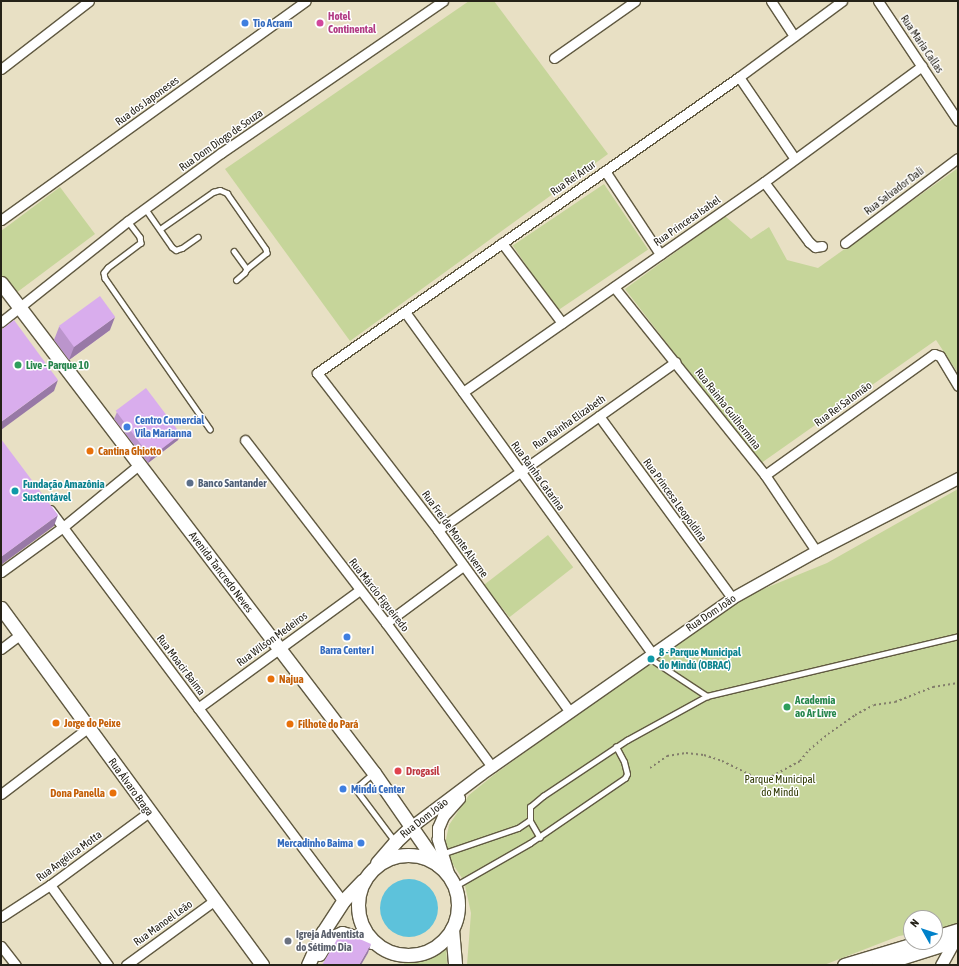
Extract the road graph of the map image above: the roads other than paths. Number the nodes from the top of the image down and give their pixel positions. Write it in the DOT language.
graph roads {
  1 [pos="89,1"];
  2 [pos="306,1"];
  3 [pos="443,1"];
  4 [pos="635,1"];
  5 [pos="771,1"];
  6 [pos="842,1"];
  7 [pos="878,1"];
  8 [pos="794,36"];
  9 [pos="554,58"];
  10 [pos="922,66"];
  11 [pos="1,69"];
  12 [pos="739,77"];
  13 [pos="958,122"];
  14 [pos="958,158"];
  15 [pos="795,159"];
  16 [pos="605,171"];
  17 [pos="764,182"];
  18 [pos="145,208"];
  19 [pos="1,220"];
  20 [pos="128,221"];
  21 [pos="160,229"];
  22 [pos="198,237"];
  23 [pos="502,243"];
  24 [pos="845,243"];
  25 [pos="822,246"];
  26 [pos="234,251"];
  27 [pos="660,254"];
  28 [pos="247,269"];
  29 [pos="237,280"];
  30 [pos="1,283"];
  31 [pos="614,287"];
  32 [pos="19,307"];
  33 [pos="405,312"];
  34 [pos="1,322"];
  35 [pos="562,323"];
  36 [pos="675,362"];
  37 [pos="316,373"];
  38 [pos="958,386"];
  39 [pos="463,392"];
  40 [pos="599,416"];
  41 [pos="210,429"];
  42 [pos="246,440"];
  43 [pos="140,464"];
  44 [pos="520,472"];
  45 [pos="764,475"];
  46 [pos="958,478"];
  47 [pos="44,502"];
  48 [pos="62,527"];
  49 [pos="438,530"];
  50 [pos="816,551"];
  51 [pos="463,566"];
  52 [pos="1,572"];
  53 [pos="360,590"];
  54 [pos="732,598"];
  55 [pos="1,608"];
  56 [pos="386,623"];
  57 [pos="21,634"];
  58 [pos="958,636"];
  59 [pos="279,648"];
  60 [pos="1,649"];
  61 [pos="649,655"];
  62 [pos="707,696"];
  63 [pos="198,708"];
  64 [pos="570,712"];
  65 [pos="88,727"];
  66 [pos="616,747"];
  67 [pos="492,767"];
  68 [pos="374,773"];
  69 [pos="481,774"];
  70 [pos="1,794"];
  71 [pos="149,812"];
  72 [pos="530,820"];
  73 [pos="412,826"];
  74 [pos="540,836"];
  75 [pos="395,842"];
  76 [pos="440,859"];
  77 [pos="370,872"];
  78 [pos="452,881"];
  79 [pos="50,885"];
  80 [pos="215,900"];
  81 [pos="343,900"];
  82 [pos="1,917"];
  83 [pos="452,929"];
  84 [pos="957,936"];
  85 [pos="943,937"];
  86 [pos="373,942"];
  87 [pos="1,946"];
  88 [pos="386,951"];
  89 [pos="905,956"];
  90 [pos="16,965"];
  91 [pos="108,965"];
  92 [pos="126,965"];
  93 [pos="262,965"];
  94 [pos="308,965"];
  95 [pos="311,965"];
  96 [pos="401,965"];
  97 [pos="455,965"];
  98 [pos="844,965"];
  99 [pos="878,965"];
  100 [pos="941,965"];
  1 -- 11 [label="street"];
  2 -- 19 [label="street, Rua dos Japoneses"];
  3 -- 18 [label="street, Rua Dom Diogo de Souza"];
  4 -- 9 [label="street"];
  5 -- 8 [label="street"];
  6 -- 8 [label="street, Rua Rei Artur"];
  7 -- 10 [label="street, Rua Maria Callas"];
  8 -- 12 [label="street, Rua Rei Artur"];
  10 -- 13 [label="street, Rua Maria Callas"];
  10 -- 15 [label="street, Rua Princesa Isabel"];
  12 -- 15 [label="street"];
  12 -- 16 [label="street, Rua Rei Artur"];
  14 -- 24 [label="street, Rua Salvador Dali"];
  15 -- 17 [label="street, Rua Princesa Isabel"];
  16 -- 23 [label="street, Rua Rei Artur"];
  16 -- 27 [label="street"];
  17 -- 25 [label="street"];
  17 -- 27 [label="street, Rua Princesa Isabel"];
  18 -- 20 [label="street, Rua Dom Diogo de Souza"];
  18 -- 21 [label="lane"];
  20 -- 32 [label="street, Rua Dom Diogo de Souza"];
  20 -- 41 [label="lane"];
  21 -- 22 [label="lane"];
  21 -- 28 [label="lane"];
  23 -- 33 [label="street, Rua Rei Artur"];
  23 -- 35 [label="street"];
  26 -- 28 [label="lane"];
  27 -- 31 [label="street, Rua Princesa Isabel"];
  28 -- 29 [label="lane"];
  30 -- 32 [label="main road, Avenida Tancredo Neves"];
  31 -- 35 [label="street, Rua Princesa Isabel"];
  31 -- 36 [label="street, Rua Rainha Guilhermina"];
  32 -- 34 [label="street, Rua Dom Diogo de Souza"];
  32 -- 43 [label="main road, Avenida Tancredo Neves"];
  33 -- 37 [label="street, Rua Rei Artur"];
  33 -- 39 [label="street, Rua Rainha Catarina"];
  35 -- 39 [label="street, Rua Princesa Isabel"];
  36 -- 40 [label="street, Rua Rainha Elizabeth"];
  36 -- 45 [label="street, Rua Rainha Guilhermina"];
  37 -- 49 [label="street, Rua Frei de Monte Alverne"];
  38 -- 45 [label="street, Rua Rei Salomão"];
  39 -- 44 [label="street, Rua Rainha Catarina"];
  40 -- 44 [label="street, Rua Rainha Elizabeth"];
  40 -- 54 [label="street, Rua Princesa Leopoldina"];
  42 -- 53 [label="street, Rua Márcio Figueiredo"];
  43 -- 48 [label="street"];
  43 -- 59 [label="main road, Avenida Tancredo Neves"];
  44 -- 49 [label="street, Rua Rainha Elizabeth"];
  44 -- 61 [label="street, Rua Rainha Catarina"];
  45 -- 50 [label="street, Rua Rainha Guilhermina"];
  46 -- 50 [label="street, Rua Dom João"];
  47 -- 48 [label="street, Rua Moacir Baima"];
  48 -- 52 [label="street"];
  48 -- 63 [label="street, Rua Moacir Baima"];
  49 -- 51 [label="street, Rua Frei de Monte Alverne"];
  50 -- 54 [label="street, Rua Dom João"];
  51 -- 56 [label="street"];
  51 -- 64 [label="street, Rua Frei de Monte Alverne"];
  53 -- 56 [label="street, Rua Márcio Figueiredo"];
  53 -- 59 [label="street, Rua Wilson Medeiros"];
  54 -- 61 [label="street, Rua Dom João"];
  55 -- 57 [label="main road, Rua Álvaro Braga"];
  56 -- 67 [label="street, Rua Márcio Figueiredo"];
  57 -- 60 [label="street"];
  57 -- 65 [label="main road, Rua Álvaro Braga"];
  58 -- 62 [label="lane"];
  59 -- 63 [label="street, Rua Wilson Medeiros"];
  59 -- 68 [label="main road, Avenida Tancredo Neves"];
  61 -- 62 [label="lane"];
  61 -- 64 [label="street, Rua Dom João"];
  62 -- 66 [label="lane"];
  63 -- 81 [label="street, Rua Moacir Baima"];
  64 -- 67 [label="street, Rua Dom João"];
  65 -- 70 [label="street"];
  65 -- 71 [label="main road, Rua Álvaro Braga"];
  66 -- 72 [label="lane"];
  66 -- 74 [label="lane"];
  67 -- 69 [label="street, Rua Dom João"];
  68 -- 73 [label="main road, Avenida Tancredo Neves"];
  68 -- 75 [label="lane"];
  69 -- 73 [label="street, Rua Dom João"];
  69 -- 76 [label="street, Rua Dom João"];
  71 -- 79 [label="street, Rua Angélica Motta"];
  71 -- 80 [label="main road, Rua Álvaro Braga"];
  72 -- 74 [label="lane"];
  72 -- 76 [label="lane"];
  73 -- 75 [label="main road, Rua Dom João"];
  73 -- 76 [label="main road, Avenida Tancredo Neves"];
  74 -- 78 [label="lane"];
  75 -- 77 [label="main road, Rua Dom João"];
  76 -- 77 [label="main road"];
  76 -- 78 [label="main road"];
  77 -- 81 [label="main road"];
  77 -- 86 [label="main road"];
  78 -- 83 [label="main road"];
  79 -- 82 [label="street, Rua Angélica Motta"];
  79 -- 91 [label="street"];
  80 -- 92 [label="street, Rua Manoel Leão"];
  80 -- 93 [label="main road, Rua Álvaro Braga"];
  81 -- 94 [label="main road"];
  83 -- 88 [label="main road"];
  83 -- 97 [label="main road"];
  84 -- 85 [label="main road"];
  84 -- 89 [label="main road"];
  84 -- 100 [label="street"];
  86 -- 88 [label="main road"];
  86 -- 95 [label="main road"];
  87 -- 90 [label="street"];
  88 -- 96 [label="main road"];
  89 -- 98 [label="main road"];
  89 -- 99 [label="main road"];
}
